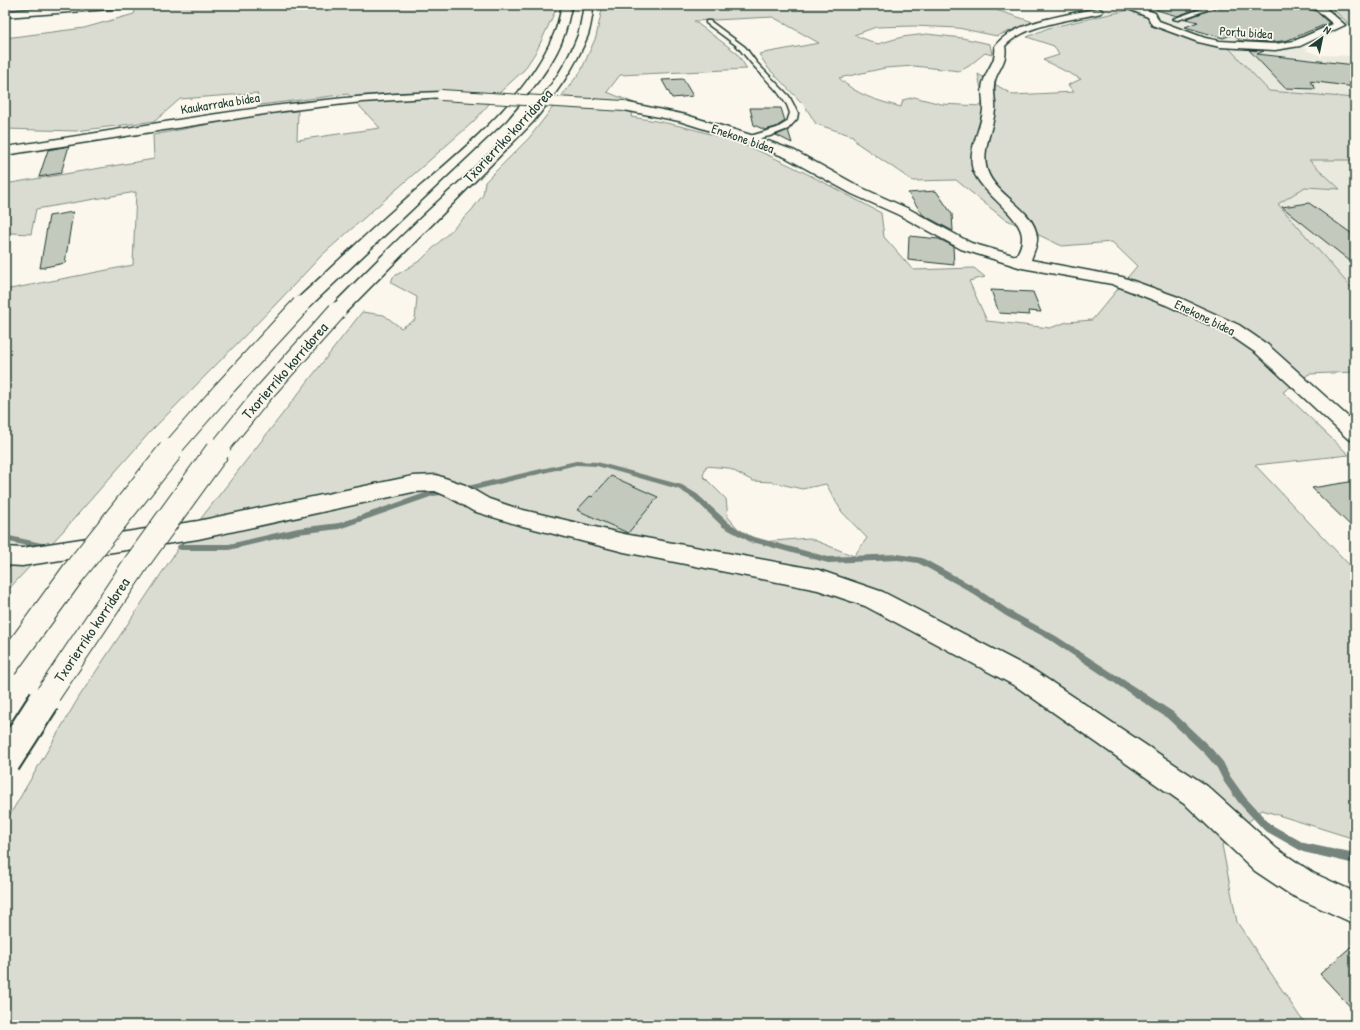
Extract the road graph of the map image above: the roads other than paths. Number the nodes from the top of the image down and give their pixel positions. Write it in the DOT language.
graph roads {
  1 [pos="123,5"];
  2 [pos="568,5"];
  3 [pos="589,5"];
  4 [pos="1080,5"];
  5 [pos="1125,5"];
  6 [pos="1218,5"];
  7 [pos="1316,5"];
  8 [pos="1105,10"];
  9 [pos="5,14"];
  10 [pos="1176,19"];
  11 [pos="708,22"];
  12 [pos="441,95"];
  13 [pos="750,139"];
  14 [pos="5,151"];
  15 [pos="1022,263"];
  16 [pos="1355,434"];
  17 [pos="5,556"];
  18 [pos="5,667"];
  19 [pos="5,762"];
  20 [pos="1355,908"];
  1 -- 9 [label="main road"];
  2 -- 18 [label="main road, Txorierriko korridorea, bridge"];
  3 -- 19 [label="main road, Txorierriko korridorea, bridge"];
  4 -- 8 [label="main road"];
  5 -- 7 [label="main road, Portu bidea"];
  5 -- 8 [label="main road"];
  6 -- 10 [label="lane"];
  8 -- 15 [label="main road"];
  11 -- 13 [label="lane"];
  12 -- 13 [label="main road, Enekone bidea, bridge"];
  12 -- 14 [label="main road, Kaukarraka bidea"];
  13 -- 15 [label="main road, Enekone bidea"];
  15 -- 16 [label="main road, Enekone bidea"];
  17 -- 20 [label="main road"];
}
